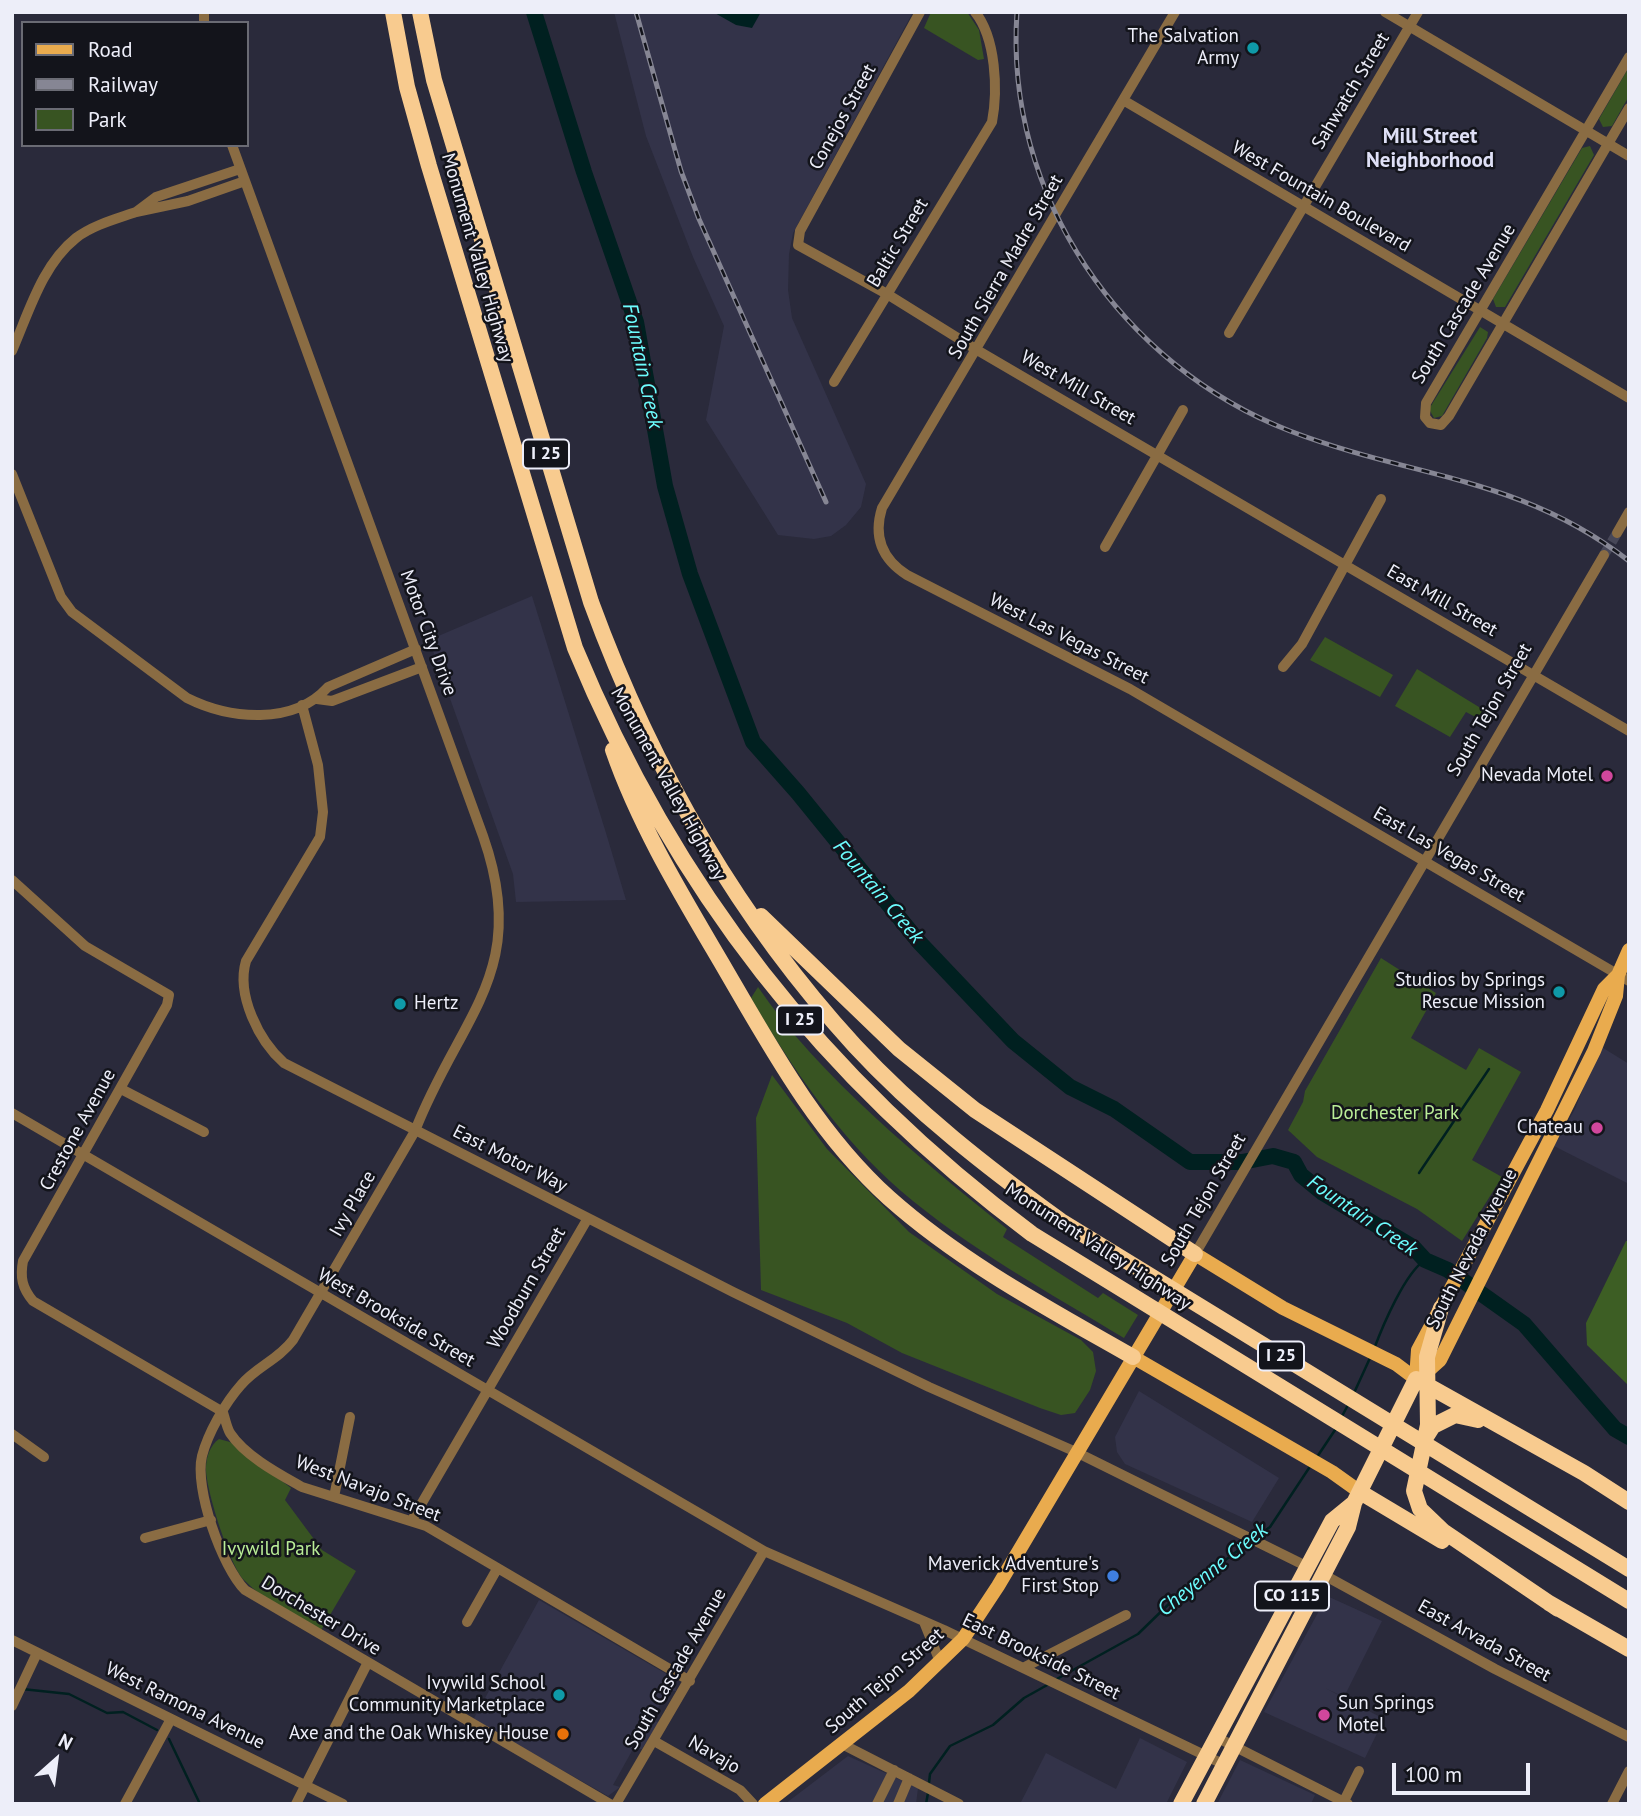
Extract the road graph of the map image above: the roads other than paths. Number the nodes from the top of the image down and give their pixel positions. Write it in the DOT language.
graph roads {
  1 [pos="393,12"];
  2 [pos="420,12"];
  3 [pos="920,12"];
  4 [pos="975,12"];
  5 [pos="1175,12"];
  6 [pos="1385,12"];
  7 [pos="1418,12"];
  8 [pos="1409,26"];
  9 [pos="1629,57"];
  10 [pos="1123,100"];
  11 [pos="1629,108"];
  12 [pos="1586,131"];
  13 [pos="1608,144"];
  14 [pos="233,147"];
  15 [pos="1629,156"];
  16 [pos="240,169"];
  17 [pos="245,181"];
  18 [pos="1302,208"];
  19 [pos="136,212"];
  20 [pos="797,238"];
  21 [pos="887,294"];
  22 [pos="1481,310"];
  23 [pos="1502,322"];
  24 [pos="1229,333"];
  25 [pos="977,350"];
  26 [pos="12,351"];
  27 [pos="834,382"];
  28 [pos="1629,398"];
  29 [pos="1183,410"];
  30 [pos="1158,455"];
  31 [pos="12,474"];
  32 [pos="1381,499"];
  33 [pos="1629,512"];
  34 [pos="1617,533"];
  35 [pos="880,542"];
  36 [pos="1105,547"];
  37 [pos="1604,555"];
  38 [pos="1346,565"];
  39 [pos="416,649"];
  40 [pos="422,667"];
  41 [pos="1283,667"];
  42 [pos="1533,675"];
  43 [pos="591,688"];
  44 [pos="317,699"];
  45 [pos="302,705"];
  46 [pos="1629,731"];
  47 [pos="1251,760"];
  48 [pos="1425,862"];
  49 [pos="724,876"];
  50 [pos="12,880"];
  51 [pos="1629,950"];
  52 [pos="1623,978"];
  53 [pos="121,1089"];
  54 [pos="12,1113"];
  55 [pos="415,1131"];
  56 [pos="204,1132"];
  57 [pos="85,1155"];
  58 [pos="588,1218"];
  59 [pos="1195,1254"];
  60 [pos="320,1294"];
  61 [pos="1441,1308"];
  62 [pos="1429,1354"];
  63 [pos="1133,1357"];
  64 [pos="1423,1379"];
  65 [pos="487,1391"];
  66 [pos="223,1412"];
  67 [pos="350,1417"];
  68 [pos="12,1434"];
  69 [pos="1424,1440"];
  70 [pos="1076,1452"];
  71 [pos="44,1457"];
  72 [pos="1565,1462"];
  73 [pos="334,1497"];
  74 [pos="1357,1498"];
  75 [pos="1629,1502"];
  76 [pos="211,1520"];
  77 [pos="412,1520"];
  78 [pos="145,1538"];
  79 [pos="764,1552"];
  80 [pos="1308,1567"];
  81 [pos="497,1569"];
  82 [pos="1629,1569"];
  83 [pos="1324,1575"];
  84 [pos="1629,1601"];
  85 [pos="1558,1609"];
  86 [pos="1126,1615"];
  87 [pos="467,1622"];
  88 [pos="924,1622"];
  89 [pos="963,1639"];
  90 [pos="12,1640"];
  91 [pos="1629,1650"];
  92 [pos="37,1653"];
  93 [pos="940,1662"];
  94 [pos="367,1664"];
  95 [pos="1023,1668"];
  96 [pos="690,1681"];
  97 [pos="12,1706"];
  98 [pos="171,1719"];
  99 [pos="1216,1737"];
  100 [pos="1629,1737"];
  101 [pos="654,1741"];
  102 [pos="842,1744"];
  103 [pos="1234,1747"];
  104 [pos="1206,1756"];
  105 [pos="1224,1765"];
  106 [pos="894,1770"];
  107 [pos="1359,1771"];
  108 [pos="1629,1771"];
  109 [pos="909,1778"];
  110 [pos="306,1784"];
  111 [pos="1346,1802"];
  112 [pos="125,1804"];
  113 [pos="296,1804"];
  114 [pos="343,1804"];
  115 [pos="610,1804"];
  116 [pos="616,1804"];
  117 [pos="752,1804"];
  118 [pos="765,1804"];
  119 [pos="877,1804"];
  120 [pos="898,1804"];
  121 [pos="960,1804"];
  122 [pos="1181,1804"];
  123 [pos="1204,1804"];
  124 [pos="1612,1804"];
  1 -- 43 [label="highway, Monument Valley Highway / I 25"];
  2 -- 49 [label="highway, Monument Valley Highway / I 25"];
  3 -- 20 [label="street, Conejos Street"];
  4 -- 21 [label="street, Baltic Street"];
  5 -- 10 [label="street, South Sierra Madre Street"];
  6 -- 8 [label="street"];
  7 -- 8 [label="street, Sahwatch Street"];
  8 -- 12 [label="street"];
  8 -- 18 [label="street, Sahwatch Street"];
  9 -- 12 [label="street, South Cascade Avenue"];
  10 -- 18 [label="street, West Fountain Boulevard"];
  10 -- 25 [label="street, South Sierra Madre Street"];
  11 -- 13 [label="street, South Cascade Avenue"];
  12 -- 13 [label="street"];
  12 -- 22 [label="street, South Cascade Avenue"];
  13 -- 15 [label="street"];
  13 -- 23 [label="street, South Cascade Avenue"];
  14 -- 16 [label="street, Motor City Drive"];
  16 -- 17 [label="street, Motor City Drive"];
  16 -- 19 [label="street"];
  17 -- 19 [label="street"];
  17 -- 39 [label="street, Motor City Drive"];
  18 -- 22 [label="street, West Fountain Boulevard"];
  18 -- 24 [label="street, Sahwatch Street"];
  19 -- 26 [label="street"];
  20 -- 21 [label="street, West Mill Street"];
  21 -- 25 [label="street, West Mill Street"];
  21 -- 27 [label="street, Baltic Street"];
  22 -- 23 [label="street, West Fountain Boulevard"];
  22 -- 23 [label="street, South Cascade Avenue"];
  23 -- 28 [label="street, West Fountain Boulevard"];
  25 -- 30 [label="street, West Mill Street"];
  25 -- 35 [label="street, South Sierra Madre Street"];
  29 -- 30 [label="street"];
  30 -- 36 [label="street"];
  30 -- 38 [label="street, West Mill Street"];
  31 -- 45 [label="street"];
  32 -- 38 [label="street"];
  33 -- 34 [label="street"];
  35 -- 47 [label="street, West Las Vegas Street"];
  37 -- 42 [label="street, South Tejon Street"];
  38 -- 41 [label="street"];
  38 -- 42 [label="street, East Mill Street"];
  39 -- 40 [label="street, Motor City Drive"];
  39 -- 44 [label="street"];
  40 -- 44 [label="street"];
  40 -- 55 [label="street, Motor City Drive"];
  42 -- 46 [label="street, East Mill Street"];
  42 -- 48 [label="street, South Tejon Street"];
  43 -- 63 [label="highway"];
  43 -- 84 [label="highway, Monument Valley Highway / I 25"];
  44 -- 45 [label="street"];
  45 -- 55 [label="street, East Motor Way"];
  47 -- 48 [label="street, East Las Vegas Street"];
  48 -- 52 [label="street, East Las Vegas Street"];
  48 -- 59 [label="street, South Tejon Street"];
  49 -- 59 [label="highway"];
  49 -- 82 [label="highway, Monument Valley Highway / I 25"];
  50 -- 53 [label="street, Crestone Avenue"];
  51 -- 52 [label="main road, South Nevada Avenue"];
  52 -- 61 [label="main road, South Nevada Avenue"];
  52 -- 62 [label="main road, South Nevada Avenue"];
  53 -- 56 [label="street"];
  53 -- 57 [label="street, Crestone Avenue"];
  54 -- 57 [label="street, West Brookside Street"];
  55 -- 58 [label="street, East Motor Way"];
  55 -- 60 [label="street, Ivy Place"];
  57 -- 60 [label="street, West Brookside Street"];
  57 -- 66 [label="street, Crestone Avenue"];
  58 -- 65 [label="street, Woodburn Street"];
  58 -- 70 [label="street, East Motor Way"];
  59 -- 63 [label="main road, South Tejon Street"];
  59 -- 64 [label="main road"];
  60 -- 65 [label="street, West Brookside Street"];
  60 -- 66 [label="street, Dorchester Drive"];
  61 -- 62 [label="highway"];
  62 -- 64 [label="highway"];
  63 -- 70 [label="main road, South Tejon Street"];
  63 -- 74 [label="main road"];
  64 -- 69 [label="highway"];
  64 -- 72 [label="highway"];
  64 -- 74 [label="highway, CO 115"];
  65 -- 77 [label="street, Woodburn Street"];
  65 -- 79 [label="street, West Brookside Street"];
  66 -- 73 [label="street, West Navajo Street"];
  66 -- 76 [label="street, Dorchester Drive"];
  67 -- 73 [label="street"];
  68 -- 71 [label="street"];
  69 -- 72 [label="highway"];
  69 -- 85 [label="highway"];
  70 -- 80 [label="street"];
  70 -- 89 [label="main road, South Tejon Street"];
  72 -- 75 [label="highway"];
  73 -- 77 [label="street, West Navajo Street"];
  74 -- 80 [label="highway, CO 115"];
  74 -- 83 [label="highway, CO 115"];
  74 -- 85 [label="highway"];
  76 -- 78 [label="street"];
  76 -- 94 [label="street, Dorchester Drive"];
  77 -- 81 [label="street, West Navajo Street"];
  79 -- 88 [label="street, East Brookside Street"];
  79 -- 96 [label="street, South Cascade Avenue"];
  80 -- 99 [label="highway, CO 115"];
  81 -- 87 [label="street"];
  81 -- 96 [label="street, West Navajo Street"];
  83 -- 100 [label="street, East Arvada Street"];
  83 -- 103 [label="highway, CO 115"];
  85 -- 91 [label="highway"];
  86 -- 95 [label="street"];
  88 -- 89 [label="street, East Brookside Street"];
  88 -- 93 [label="street"];
  89 -- 93 [label="main road, South Tejon Street"];
  89 -- 95 [label="street, East Brookside Street"];
  90 -- 92 [label="street, West Ramona Avenue"];
  92 -- 97 [label="street"];
  92 -- 98 [label="street, West Ramona Avenue"];
  93 -- 102 [label="main road, South Tejon Street"];
  94 -- 110 [label="street"];
  94 -- 115 [label="street, Dorchester Drive"];
  95 -- 104 [label="street, East Brookside Street"];
  96 -- 101 [label="street, South Cascade Avenue"];
  98 -- 110 [label="street, West Ramona Avenue"];
  98 -- 112 [label="street"];
  99 -- 103 [label="street"];
  99 -- 104 [label="highway, CO 115"];
  101 -- 116 [label="street, South Cascade Avenue"];
  101 -- 117 [label="street, Navajo"];
  102 -- 106 [label="street"];
  102 -- 118 [label="main road, South Tejon Street"];
  103 -- 105 [label="highway, CO 115"];
  103 -- 111 [label="street"];
  104 -- 105 [label="street, East Brookside Street"];
  104 -- 122 [label="highway, CO 115"];
  105 -- 123 [label="highway, CO 115"];
  106 -- 109 [label="street"];
  106 -- 119 [label="street"];
  107 -- 111 [label="street"];
  108 -- 124 [label="street"];
  109 -- 120 [label="street"];
  109 -- 121 [label="street"];
  110 -- 113 [label="street"];
  110 -- 114 [label="street, West Ramona Avenue"];
}
